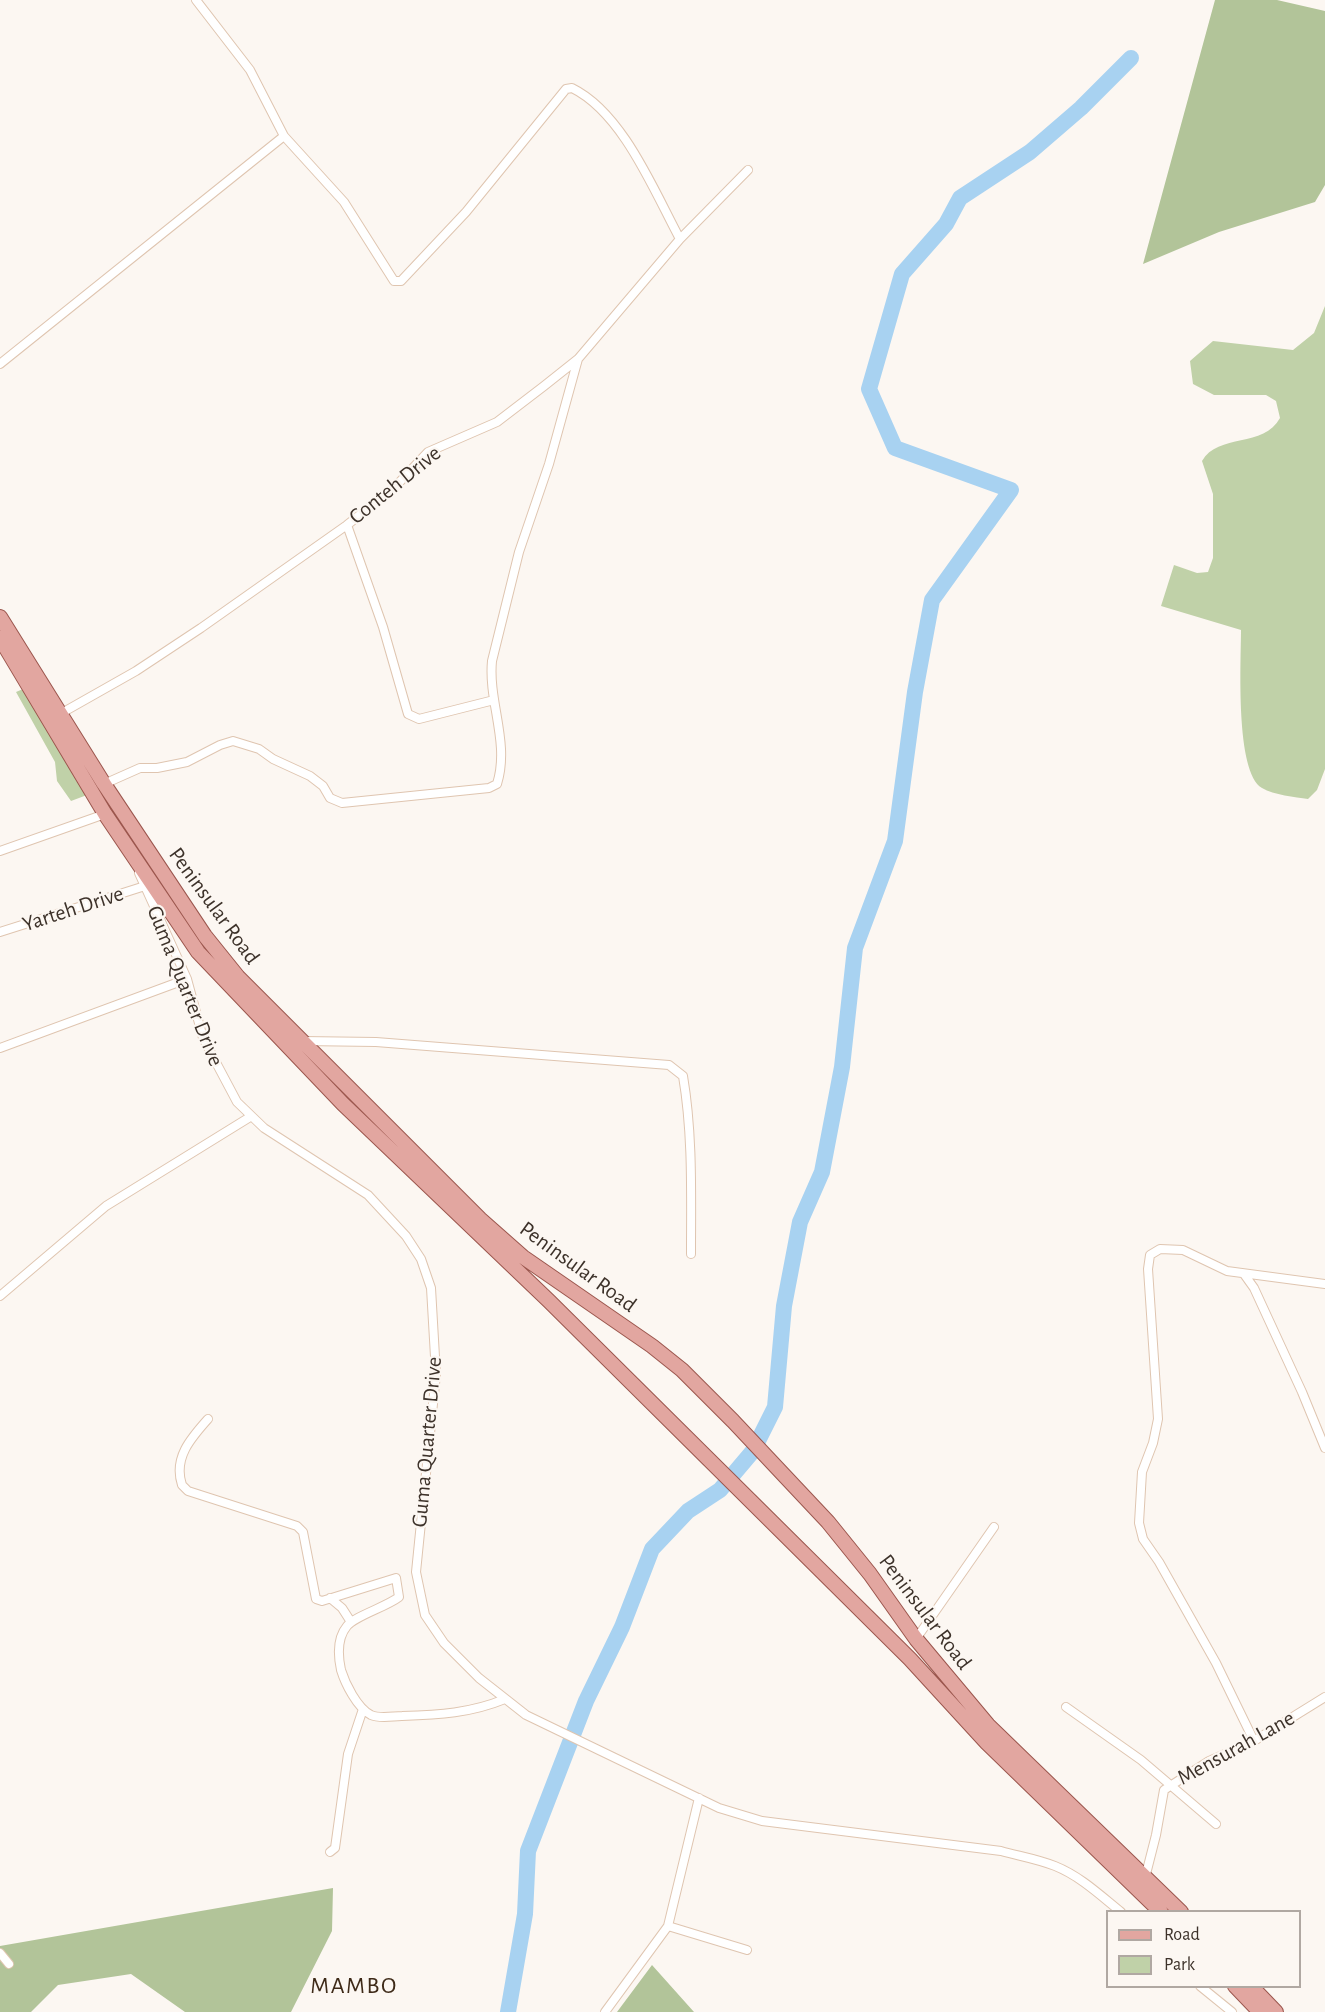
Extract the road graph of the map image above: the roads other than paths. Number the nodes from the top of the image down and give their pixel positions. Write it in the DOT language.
graph roads {
  1 [pos="196,0"];
  2 [pos="284,136"];
  3 [pos="748,170"];
  4 [pos="680,238"];
  5 [pos="578,359"];
  6 [pos="0,364"];
  7 [pos="347,525"];
  8 [pos="0,617"];
  9 [pos="0,638"];
  10 [pos="494,700"];
  11 [pos="60,714"];
  12 [pos="104,784"];
  13 [pos="105,814"];
  14 [pos="0,851"];
  15 [pos="149,852"];
  16 [pos="138,861"];
  17 [pos="145,886"];
  18 [pos="0,932"];
  19 [pos="187,979"];
  20 [pos="302,1041"];
  21 [pos="0,1048"];
  22 [pos="250,1117"];
  23 [pos="691,1254"];
  24 [pos="1244,1274"];
  25 [pos="1325,1284"];
  26 [pos="0,1296"];
  27 [pos="208,1419"];
  28 [pos="1325,1448"];
  29 [pos="994,1527"];
  30 [pos="330,1599"];
  31 [pos="351,1622"];
  32 [pos="916,1639"];
  33 [pos="1325,1697"];
  34 [pos="505,1699"];
  35 [pos="1066,1707"];
  36 [pos="363,1709"];
  37 [pos="1254,1741"];
  38 [pos="1169,1786"];
  39 [pos="699,1798"];
  40 [pos="1216,1824"];
  41 [pos="330,1852"];
  42 [pos="1145,1878"];
  43 [pos="1119,1910"];
  44 [pos="1160,1910"];
  45 [pos="1180,1910"];
  46 [pos="668,1926"];
  47 [pos="747,1950"];
  48 [pos="0,1953"];
  49 [pos="9,1964"];
  50 [pos="1202,1988"];
  51 [pos="1237,1988"];
  52 [pos="1253,1988"];
  53 [pos="605,2012"];
  54 [pos="1232,2012"];
  55 [pos="1260,2012"];
  56 [pos="1276,2012"];
  1 -- 2 [label="street"];
  2 -- 4 [label="street"];
  2 -- 6 [label="street"];
  3 -- 4 [label="street, Conteh Drive"];
  4 -- 5 [label="street, Conteh Drive"];
  5 -- 7 [label="street, Conteh Drive"];
  5 -- 10 [label="street"];
  7 -- 10 [label="street"];
  7 -- 11 [label="street, Conteh Drive"];
  8 -- 11 [label="main road, Peninsular Road"];
  9 -- 13 [label="main road, Peninsular Road"];
  10 -- 12 [label="street"];
  11 -- 12 [label="main road, Peninsular Road"];
  12 -- 15 [label="main road, Peninsular Road"];
  13 -- 14 [label="street"];
  13 -- 16 [label="main road, Peninsular Road"];
  15 -- 16 [label="street"];
  15 -- 20 [label="main road, Peninsular Road"];
  16 -- 17 [label="street, Guma Quarter Drive"];
  16 -- 44 [label="main road, Peninsular Road"];
  17 -- 18 [label="street, Yarteh Drive"];
  17 -- 19 [label="street, Guma Quarter Drive"];
  19 -- 21 [label="street"];
  19 -- 22 [label="street, Guma Quarter Drive"];
  20 -- 23 [label="street"];
  20 -- 32 [label="main road, Peninsular Road"];
  22 -- 26 [label="street"];
  22 -- 34 [label="street, Guma Quarter Drive"];
  24 -- 25 [label="street"];
  24 -- 28 [label="street"];
  24 -- 37 [label="street"];
  27 -- 30 [label="street"];
  29 -- 32 [label="street"];
  30 -- 31 [label="street"];
  30 -- 31 [label="street"];
  31 -- 36 [label="street"];
  32 -- 42 [label="main road, Peninsular Road"];
  33 -- 37 [label="street, Mensurah Lane"];
  34 -- 36 [label="street"];
  34 -- 39 [label="street, Guma Quarter Drive"];
  35 -- 38 [label="street"];
  36 -- 41 [label="street"];
  37 -- 38 [label="street, Mensurah Lane"];
  38 -- 40 [label="street"];
  38 -- 42 [label="street, Mensurah Lane"];
  39 -- 43 [label="street"];
  39 -- 46 [label="street"];
  42 -- 45 [label="main road, Peninsular Road"];
  46 -- 47 [label="street"];
  46 -- 53 [label="street"];
  48 -- 49 [label="street"];
  50 -- 54 [label="street"];
  51 -- 55 [label="main road"];
  52 -- 56 [label="main road"];
}
